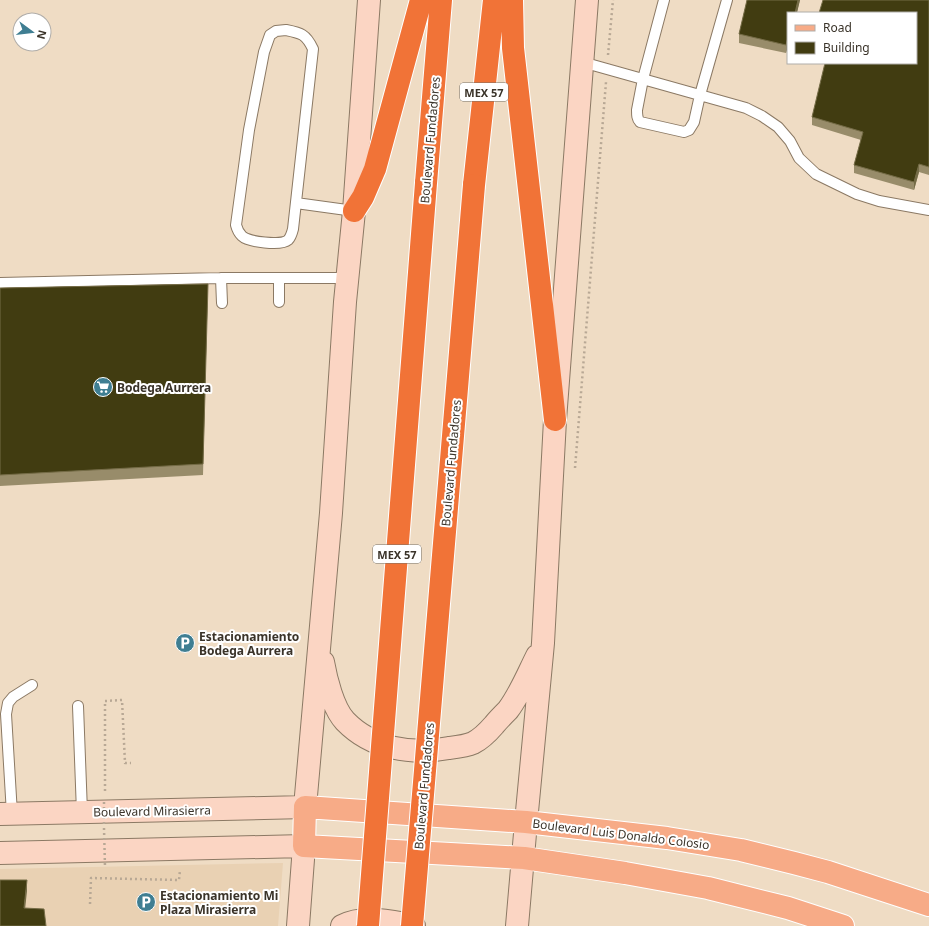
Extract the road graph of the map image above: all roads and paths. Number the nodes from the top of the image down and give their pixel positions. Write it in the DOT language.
graph roads {
  1 [pos="369,0"];
  2 [pos="421,0"];
  3 [pos="441,0"];
  4 [pos="494,0"];
  5 [pos="512,0"];
  6 [pos="587,0"];
  7 [pos="664,0"];
  8 [pos="727,0"];
  9 [pos="582,62"];
  10 [pos="643,79"];
  11 [pos="700,95"];
  12 [pos="296,203"];
  13 [pos="929,210"];
  14 [pos="354,212"];
  15 [pos="221,278"];
  16 [pos="278,278"];
  17 [pos="347,278"];
  18 [pos="0,283"];
  19 [pos="279,302"];
  20 [pos="222,303"];
  21 [pos="555,420"];
  22 [pos="319,639"];
  23 [pos="543,643"];
  24 [pos="32,685"];
  25 [pos="78,706"];
  26 [pos="131,763"];
  27 [pos="305,807"];
  28 [pos="82,812"];
  29 [pos="6,814"];
  30 [pos="526,822"];
  31 [pos="104,824"];
  32 [pos="104,828"];
  33 [pos="304,846"];
  34 [pos="0,853"];
  35 [pos="524,858"];
  36 [pos="180,866"];
  37 [pos="112,867"];
  38 [pos="90,904"];
  39 [pos="929,905"];
  40 [pos="298,926"];
  41 [pos="342,926"];
  42 [pos="368,926"];
  43 [pos="413,926"];
  44 [pos="517,926"];
  45 [pos="843,926"];
  1 -- 14 [label="main road"];
  2 -- 14 [label="highway"];
  3 -- 42 [label="highway, Boulevard Fundadores / MEX 57, bridge"];
  4 -- 43 [label="highway, Boulevard Fundadores / MEX 57, bridge"];
  5 -- 21 [label="highway"];
  6 -- 9 [label="main road"];
  7 -- 10 [label="lane"];
  8 -- 11 [label="lane"];
  9 -- 10 [label="lane"];
  9 -- 21 [label="main road"];
  10 -- 11 [label="lane"];
  10 -- 11 [label="lane"];
  11 -- 13 [label="lane"];
  12 -- 12 [label="lane"];
  12 -- 14 [label="lane"];
  14 -- 17 [label="main road"];
  15 -- 16 [label="lane"];
  15 -- 18 [label="lane"];
  15 -- 20 [label="lane"];
  16 -- 17 [label="lane"];
  16 -- 19 [label="lane"];
  17 -- 22 [label="main road"];
  21 -- 23 [label="main road"];
  22 -- 23 [label="main road"];
  22 -- 27 [label="main road"];
  23 -- 30 [label="main road"];
  24 -- 29 [label="lane"];
  25 -- 28 [label="lane"];
  26 -- 31 [label="path, bridge"];
  27 -- 28 [label="main road, Boulevard Mirasierra"];
  27 -- 30 [label="main road, Boulevard Luis Donaldo Colosio"];
  27 -- 33 [label="main road"];
  28 -- 29 [label="main road, Boulevard Mirasierra"];
  30 -- 35 [label="main road"];
  30 -- 39 [label="main road, Boulevard Luis Donaldo Colosio"];
  32 -- 37 [label="path, bridge"];
  33 -- 34 [label="main road"];
  33 -- 35 [label="main road"];
  33 -- 40 [label="main road"];
  35 -- 44 [label="main road"];
  35 -- 45 [label="main road"];
  36 -- 38 [label="path"];
  41 -- 43 [label="main road"];
}
